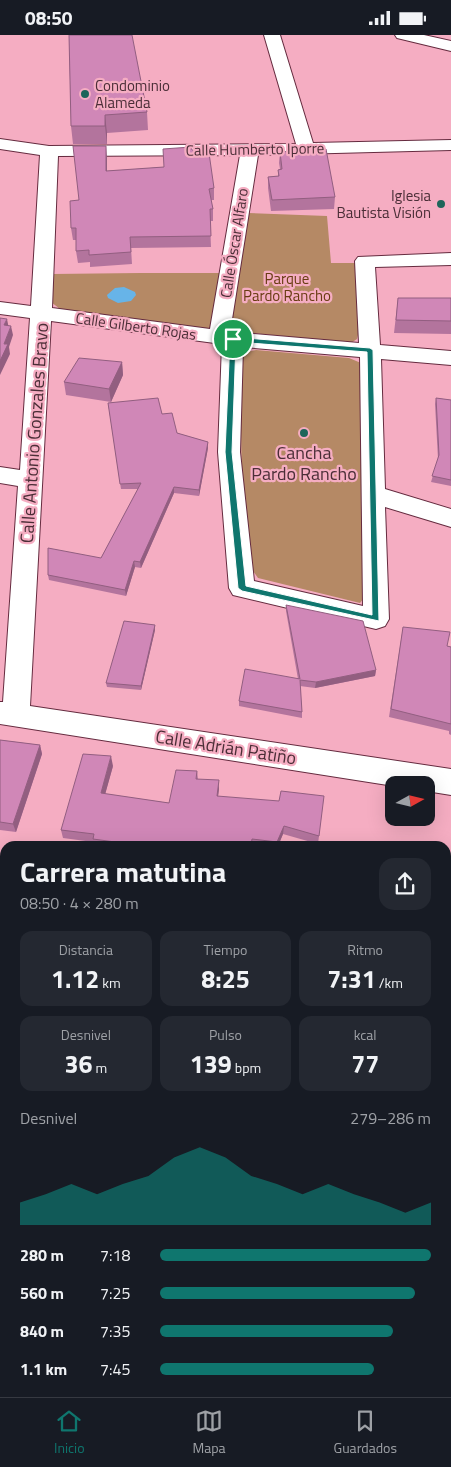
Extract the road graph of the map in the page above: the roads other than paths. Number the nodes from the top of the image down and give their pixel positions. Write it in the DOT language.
graph roads {
  1 [pos="272,35"];
  2 [pos="404,35"];
  3 [pos="451,46"];
  4 [pos="0,143"];
  5 [pos="451,145"];
  6 [pos="250,149"];
  7 [pos="306,149"];
  8 [pos="49,151"];
  9 [pos="451,259"];
  10 [pos="0,308"];
  11 [pos="41,314"];
  12 [pos="226,338"];
  13 [pos="370,350"];
  14 [pos="451,358"];
  15 [pos="0,475"];
  16 [pos="31,480"];
  17 [pos="373,494"];
  18 [pos="451,518"];
  19 [pos="8,714"];
  20 [pos="451,783"];
  1 -- 7 [label="street"];
  2 -- 3 [label="street"];
  4 -- 8 [label="street, Calle Humberto Iporre"];
  5 -- 7 [label="street, Calle Humberto Iporre"];
  6 -- 7 [label="street, Calle Humberto Iporre"];
  6 -- 8 [label="street, Calle Humberto Iporre"];
  6 -- 12 [label="street, Calle Óscar Alfaro"];
  8 -- 11 [label="street, Calle Antonio Gonzales Bravo"];
  9 -- 13 [label="street"];
  10 -- 11 [label="street, Calle Gilberto Rojas"];
  11 -- 12 [label="street, Calle Gilberto Rojas"];
  11 -- 16 [label="street, Calle Antonio Gonzales Bravo"];
  12 -- 13 [label="street, Calle Gilberto Rojas"];
  12 -- 17 [label="street, Calle Óscar Alfaro"];
  13 -- 14 [label="street, Calle Gilberto Rojas"];
  13 -- 17 [label="street"];
  15 -- 16 [label="street"];
  16 -- 19 [label="street, Calle Antonio Gonzales Bravo"];
  17 -- 18 [label="street"];
  19 -- 20 [label="street, Calle Adrián Patiño"];
}
